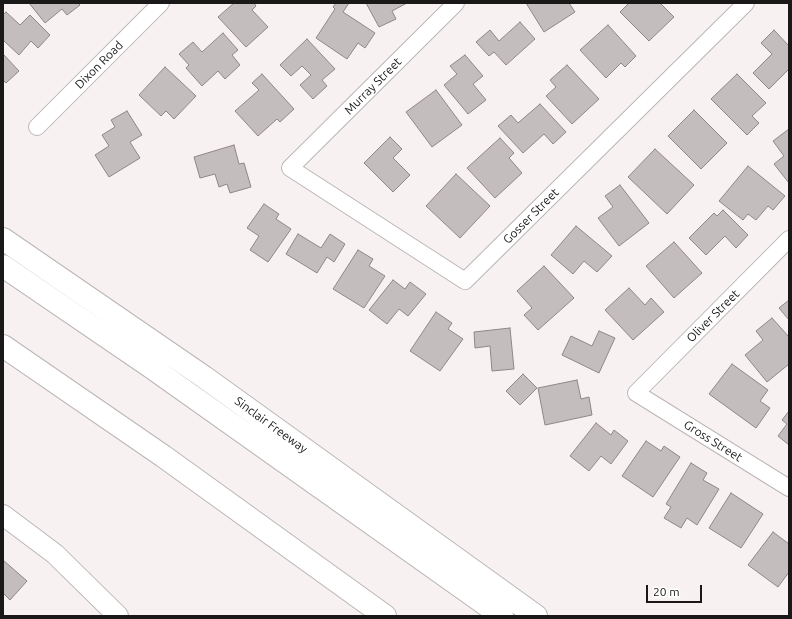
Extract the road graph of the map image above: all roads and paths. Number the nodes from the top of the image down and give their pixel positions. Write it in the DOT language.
graph roads {
  1 [pos="161,3"];
  2 [pos="456,3"];
  3 [pos="746,3"];
  4 [pos="37,127"];
  5 [pos="290,168"];
  6 [pos="3,239"];
  7 [pos="789,240"];
  8 [pos="3,266"];
  9 [pos="3,346"];
  10 [pos="636,394"];
  11 [pos="789,488"];
  12 [pos="3,516"];
  13 [pos="118,616"];
  14 [pos="385,616"];
  15 [pos="502,616"];
  16 [pos="536,616"];
  1 -- 4 [label="street, Dixon Road"];
  2 -- 5 [label="street, Murray Street"];
  3 -- 5 [label="street, Gosser Street"];
  6 -- 16 [label="highway, Sinclair Freeway"];
  7 -- 10 [label="street, Oliver Street"];
  8 -- 15 [label="highway"];
  9 -- 14 [label="highway"];
  10 -- 11 [label="street, Gross Street"];
  12 -- 13 [label="street"];
}
